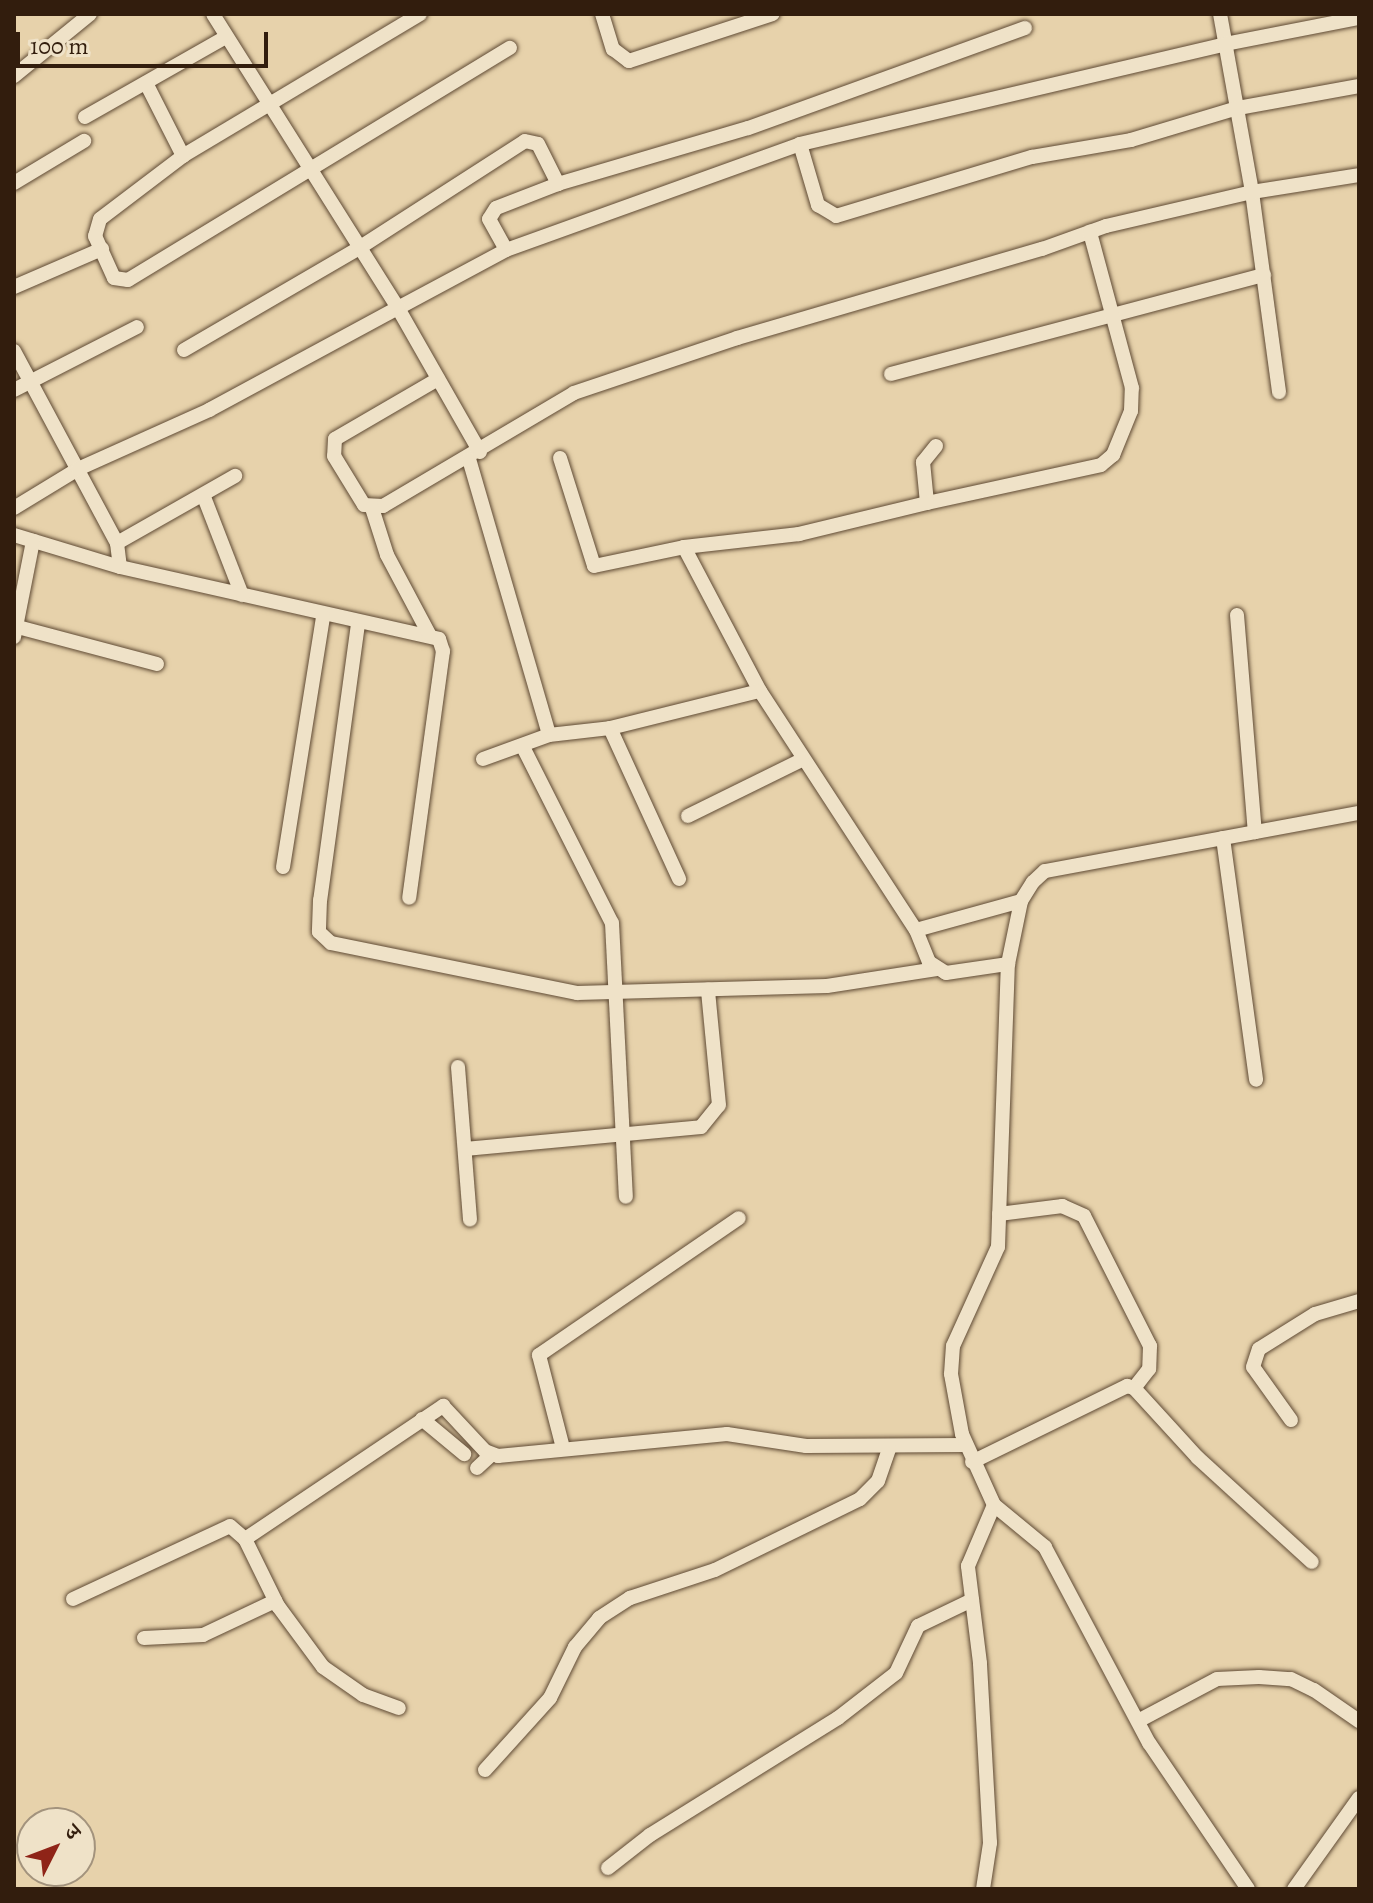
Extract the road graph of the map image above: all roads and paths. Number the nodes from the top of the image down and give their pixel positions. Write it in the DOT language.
graph roads {
  1 [pos="90,14"];
  2 [pos="213,14"];
  3 [pos="420,14"];
  4 [pos="602,14"];
  5 [pos="773,14"];
  6 [pos="1220,14"];
  7 [pos="1359,18"];
  8 [pos="1025,28"];
  9 [pos="226,37"];
  10 [pos="1225,44"];
  11 [pos="510,48"];
  12 [pos="14,76"];
  13 [pos="146,83"];
  14 [pos="1359,86"];
  15 [pos="272,103"];
  16 [pos="1238,108"];
  17 [pos="85,117"];
  18 [pos="84,141"];
  19 [pos="800,144"];
  20 [pos="183,156"];
  21 [pos="312,173"];
  22 [pos="1359,175"];
  23 [pos="14,183"];
  24 [pos="558,184"];
  25 [pos="1252,192"];
  26 [pos="1090,232"];
  27 [pos="359,248"];
  28 [pos="102,249"];
  29 [pos="506,250"];
  30 [pos="1264,275"];
  31 [pos="14,287"];
  32 [pos="398,308"];
  33 [pos="1112,317"];
  34 [pos="137,327"];
  35 [pos="184,350"];
  36 [pos="14,351"];
  37 [pos="891,374"];
  38 [pos="438,379"];
  39 [pos="32,381"];
  40 [pos="14,390"];
  41 [pos="1279,392"];
  42 [pos="936,446"];
  43 [pos="474,456"];
  44 [pos="560,458"];
  45 [pos="78,469"];
  46 [pos="235,476"];
  47 [pos="204,497"];
  48 [pos="927,503"];
  49 [pos="14,508"];
  50 [pos="372,508"];
  51 [pos="14,535"];
  52 [pos="33,541"];
  53 [pos="117,543"];
  54 [pos="684,547"];
  55 [pos="120,567"];
  56 [pos="242,595"];
  57 [pos="1237,615"];
  58 [pos="323,616"];
  59 [pos="358,624"];
  60 [pos="15,630"];
  61 [pos="429,634"];
  62 [pos="157,664"];
  63 [pos="760,691"];
  64 [pos="610,728"];
  65 [pos="549,735"];
  66 [pos="523,747"];
  67 [pos="483,759"];
  68 [pos="802,760"];
  69 [pos="1359,813"];
  70 [pos="688,816"];
  71 [pos="1255,832"];
  72 [pos="1223,838"];
  73 [pos="283,867"];
  74 [pos="679,879"];
  75 [pos="409,898"];
  76 [pos="1021,901"];
  77 [pos="916,930"];
  78 [pos="1008,964"];
  79 [pos="937,969"];
  80 [pos="708,990"];
  81 [pos="618,993"];
  82 [pos="458,1067"];
  83 [pos="1256,1080"];
  84 [pos="622,1136"];
  85 [pos="465,1149"];
  86 [pos="626,1197"];
  87 [pos="999,1214"];
  88 [pos="739,1218"];
  89 [pos="470,1220"];
  90 [pos="1359,1301"];
  91 [pos="1134,1388"];
  92 [pos="422,1419"];
  93 [pos="1291,1420"];
  94 [pos="966,1445"];
  95 [pos="563,1448"];
  96 [pos="889,1449"];
  97 [pos="464,1454"];
  98 [pos="491,1455"];
  99 [pos="972,1462"];
  100 [pos="477,1468"];
  101 [pos="994,1505"];
  102 [pos="245,1539"];
  103 [pos="1312,1562"];
  104 [pos="73,1599"];
  105 [pos="972,1600"];
  106 [pos="275,1601"];
  107 [pos="144,1638"];
  108 [pos="399,1708"];
  109 [pos="1138,1721"];
  110 [pos="1359,1721"];
  111 [pos="485,1770"];
  112 [pos="1359,1798"];
  113 [pos="608,1868"];
  114 [pos="983,1889"];
  115 [pos="1248,1889"];
  116 [pos="1294,1889"];
  1 -- 12 [label="street"];
  2 -- 9 [label="street"];
  3 -- 15 [label="street"];
  4 -- 5 [label="street"];
  6 -- 10 [label="street"];
  7 -- 10 [label="street"];
  8 -- 24 [label="street"];
  9 -- 13 [label="street"];
  9 -- 15 [label="street"];
  10 -- 16 [label="street"];
  10 -- 19 [label="street"];
  11 -- 21 [label="street"];
  13 -- 17 [label="street"];
  13 -- 20 [label="street"];
  14 -- 16 [label="street"];
  15 -- 20 [label="street"];
  15 -- 21 [label="street"];
  16 -- 19 [label="street"];
  16 -- 25 [label="street"];
  18 -- 23 [label="street"];
  19 -- 29 [label="street"];
  20 -- 28 [label="street"];
  21 -- 27 [label="street"];
  21 -- 28 [label="street"];
  22 -- 25 [label="street"];
  24 -- 27 [label="street"];
  24 -- 29 [label="street"];
  25 -- 26 [label="street"];
  25 -- 30 [label="street"];
  26 -- 33 [label="street"];
  26 -- 43 [label="street"];
  27 -- 32 [label="street"];
  27 -- 35 [label="street"];
  28 -- 31 [label="street"];
  29 -- 32 [label="street"];
  30 -- 33 [label="street"];
  30 -- 41 [label="street"];
  32 -- 38 [label="street"];
  32 -- 45 [label="street"];
  33 -- 37 [label="street"];
  33 -- 48 [label="street"];
  34 -- 39 [label="street"];
  36 -- 39 [label="street"];
  38 -- 43 [label="street"];
  38 -- 50 [label="street"];
  39 -- 40 [label="street"];
  39 -- 45 [label="street"];
  42 -- 48 [label="street"];
  43 -- 50 [label="street"];
  43 -- 65 [label="street"];
  44 -- 54 [label="street"];
  45 -- 49 [label="street"];
  45 -- 53 [label="street"];
  46 -- 47 [label="street"];
  47 -- 53 [label="street"];
  47 -- 56 [label="street"];
  48 -- 54 [label="street"];
  50 -- 61 [label="street"];
  51 -- 52 [label="street"];
  52 -- 55 [label="street"];
  52 -- 60 [label="street"];
  53 -- 55 [label="street"];
  54 -- 63 [label="street"];
  55 -- 56 [label="street"];
  56 -- 58 [label="street"];
  57 -- 71 [label="street"];
  58 -- 59 [label="street"];
  58 -- 73 [label="street"];
  59 -- 61 [label="street"];
  59 -- 81 [label="street"];
  60 -- 62 [label="street"];
  61 -- 75 [label="street"];
  63 -- 64 [label="street"];
  63 -- 68 [label="street"];
  64 -- 65 [label="street"];
  64 -- 74 [label="street"];
  65 -- 66 [label="street"];
  66 -- 67 [label="street"];
  66 -- 81 [label="street"];
  68 -- 70 [label="street"];
  68 -- 77 [label="street"];
  69 -- 71 [label="street"];
  71 -- 72 [label="street"];
  72 -- 76 [label="street"];
  72 -- 83 [label="street"];
  76 -- 77 [label="street"];
  76 -- 78 [label="street"];
  77 -- 79 [label="street"];
  78 -- 79 [label="street"];
  78 -- 87 [label="street"];
  79 -- 80 [label="street"];
  80 -- 81 [label="street"];
  80 -- 84 [label="street"];
  81 -- 84 [label="street"];
  82 -- 85 [label="street"];
  84 -- 85 [label="street"];
  84 -- 86 [label="street"];
  85 -- 89 [label="street"];
  87 -- 91 [label="street"];
  87 -- 94 [label="street"];
  88 -- 95 [label="street"];
  90 -- 93 [label="street"];
  91 -- 99 [label="street"];
  91 -- 103 [label="street"];
  92 -- 97 [label="street"];
  92 -- 98 [label="street"];
  92 -- 102 [label="street"];
  94 -- 96 [label="street"];
  94 -- 99 [label="street"];
  95 -- 96 [label="street"];
  95 -- 98 [label="street"];
  96 -- 111 [label="street"];
  98 -- 100 [label="street"];
  99 -- 101 [label="street"];
  101 -- 105 [label="street"];
  101 -- 109 [label="street"];
  102 -- 104 [label="street"];
  102 -- 106 [label="street"];
  105 -- 113 [label="street"];
  105 -- 114 [label="street"];
  106 -- 107 [label="street"];
  106 -- 108 [label="street"];
  109 -- 110 [label="street"];
  109 -- 115 [label="street"];
  112 -- 116 [label="street"];
}
